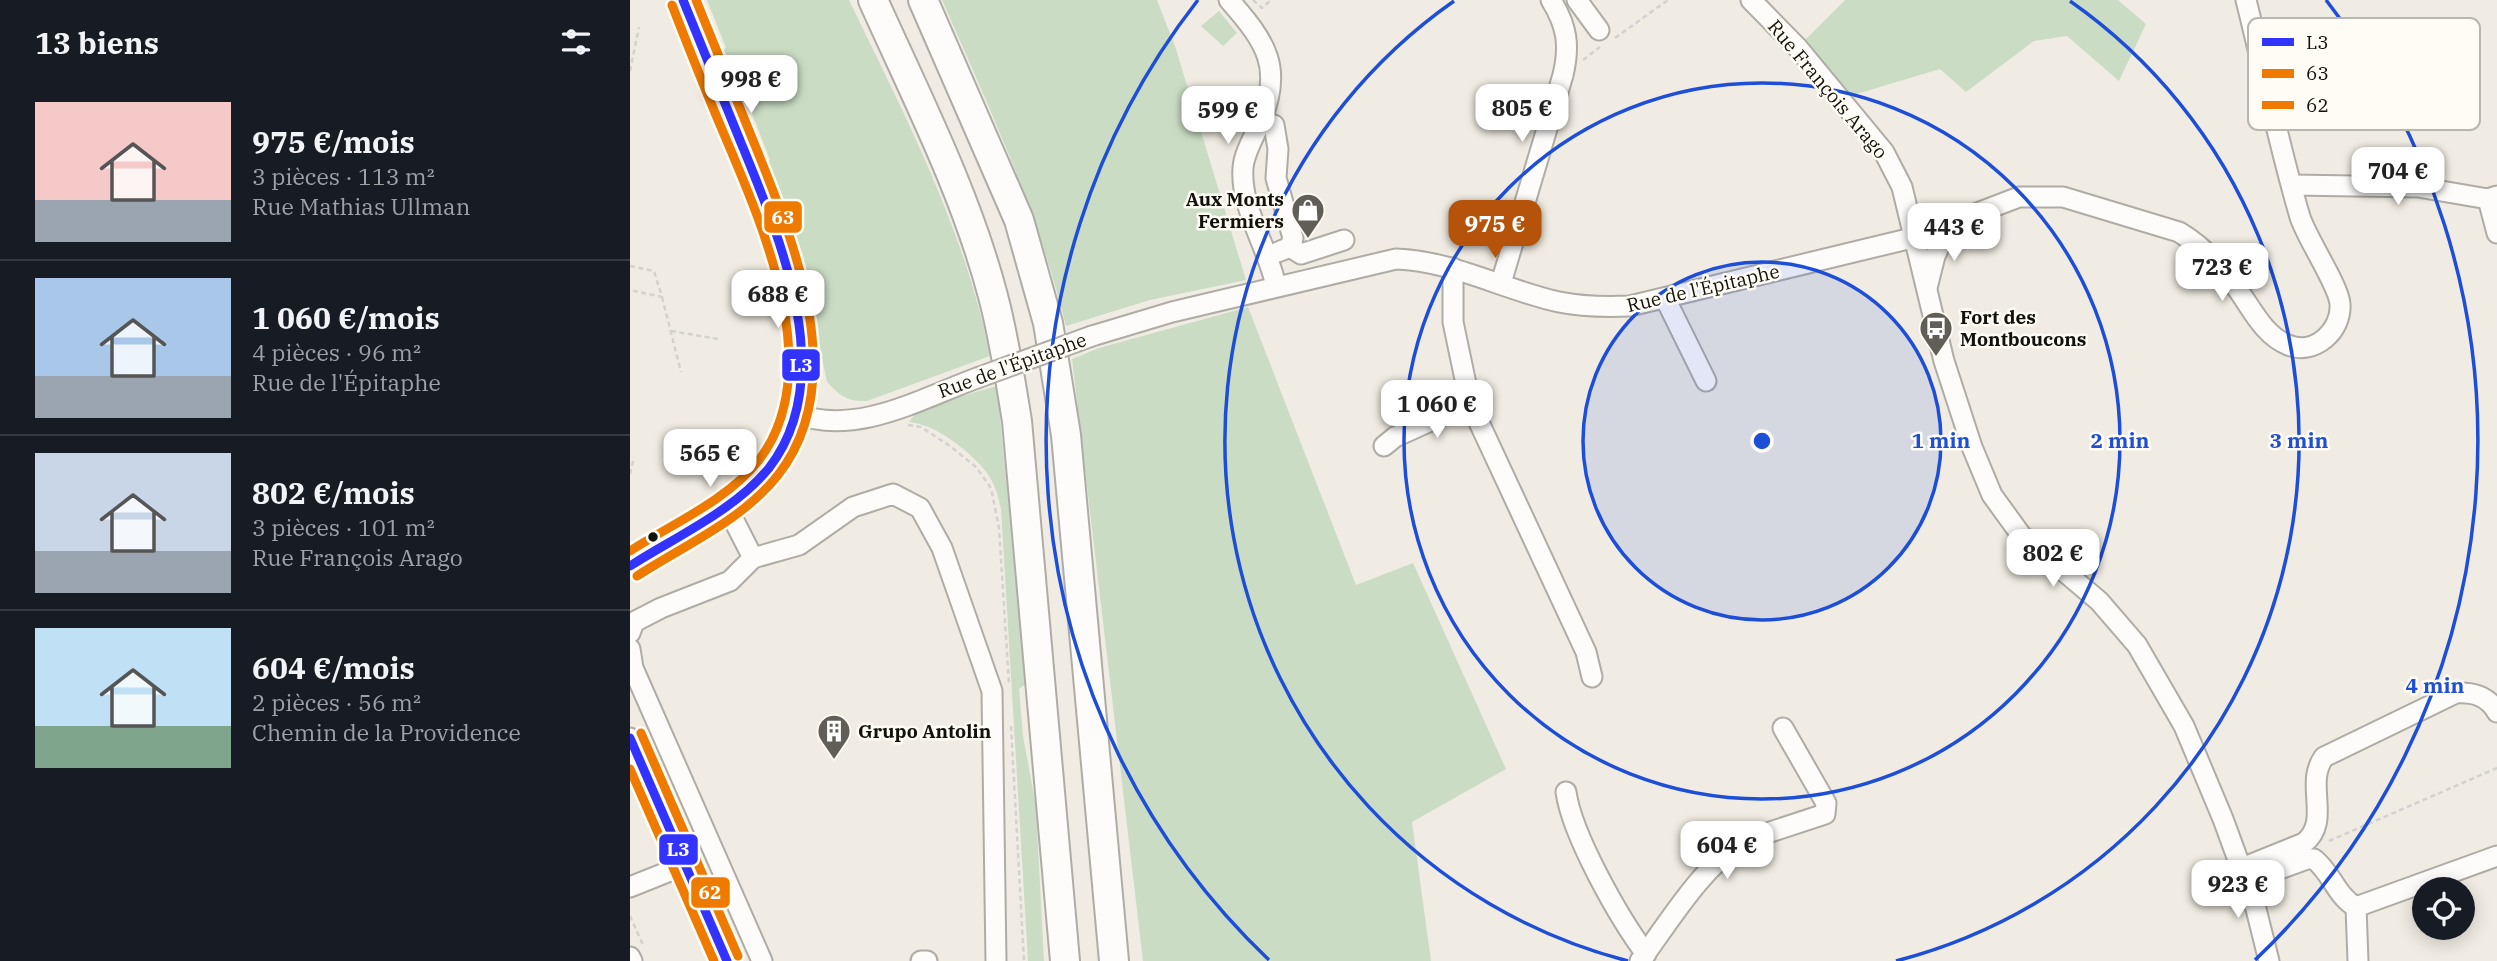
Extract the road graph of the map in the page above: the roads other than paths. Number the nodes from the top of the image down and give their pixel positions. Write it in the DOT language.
graph roads {
  1 [pos="683,0"];
  2 [pos="873,0"];
  3 [pos="923,0"];
  4 [pos="1229,0"];
  5 [pos="1551,0"];
  6 [pos="1577,0"];
  7 [pos="1751,0"];
  8 [pos="2246,0"];
  9 [pos="2250,18"];
  10 [pos="1599,30"];
  11 [pos="1274,125"];
  12 [pos="2278,130"];
  13 [pos="2292,186"];
  14 [pos="2493,197"];
  15 [pos="1950,225"];
  16 [pos="2497,233"];
  17 [pos="1912,238"];
  18 [pos="1344,240"];
  19 [pos="1290,247"];
  20 [pos="1267,256"];
  21 [pos="1453,268"];
  22 [pos="1501,283"];
  23 [pos="1276,286"];
  24 [pos="1927,289"];
  25 [pos="1665,298"];
  26 [pos="1706,382"];
  27 [pos="1470,403"];
  28 [pos="796,414"];
  29 [pos="1384,446"];
  30 [pos="725,503"];
  31 [pos="753,558"];
  32 [pos="630,566"];
  33 [pos="630,633"];
  34 [pos="630,649"];
  35 [pos="1592,677"];
  36 [pos="2497,712"];
  37 [pos="1783,728"];
  38 [pos="630,738"];
  39 [pos="1566,792"];
  40 [pos="2497,856"];
  41 [pos="685,865"];
  42 [pos="2245,874"];
  43 [pos="630,887"];
  44 [pos="2356,907"];
  45 [pos="1110,910"];
  46 [pos="1643,957"];
  47 [pos="727,961"];
  48 [pos="762,961"];
  49 [pos="921,961"];
  50 [pos="927,961"];
  51 [pos="996,961"];
  52 [pos="1062,961"];
  53 [pos="1114,961"];
  54 [pos="1122,961"];
  55 [pos="2269,961"];
  56 [pos="2358,961"];
  1 -- 28 [label="street"];
  2 -- 52 [label="highway"];
  3 -- 45 [label="highway"];
  4 -- 20 [label="street"];
  5 -- 22 [label="street"];
  6 -- 10 [label="street"];
  7 -- 17 [label="street, Rue François Arago"];
  8 -- 9 [label="street, Rue de l'Épitaphe"];
  11 -- 19 [label="street"];
  12 -- 13 [label="street, Rue de l'Épitaphe"];
  13 -- 14 [label="street"];
  13 -- 15 [label="street, Rue de l'Épitaphe"];
  14 -- 16 [label="street"];
  15 -- 17 [label="street, Rue de l'Épitaphe"];
  15 -- 24 [label="street"];
  17 -- 24 [label="street, Rue François Arago"];
  17 -- 25 [label="street, Rue de l'Épitaphe"];
  18 -- 19 [label="street"];
  19 -- 20 [label="street"];
  20 -- 23 [label="street"];
  21 -- 22 [label="street, Rue de l'Épitaphe"];
  21 -- 23 [label="street, Rue de l'Épitaphe"];
  21 -- 27 [label="street"];
  22 -- 25 [label="street, Rue de l'Épitaphe"];
  23 -- 28 [label="street, Rue de l'Épitaphe, bridge"];
  24 -- 42 [label="street, Rue François Arago"];
  25 -- 26 [label="street"];
  27 -- 29 [label="street"];
  27 -- 35 [label="street"];
  28 -- 30 [label="street"];
  30 -- 31 [label="street"];
  30 -- 32 [label="street"];
  31 -- 33 [label="street"];
  31 -- 51 [label="street"];
  34 -- 48 [label="street"];
  36 -- 42 [label="street"];
  37 -- 46 [label="street"];
  38 -- 41 [label="street"];
  39 -- 46 [label="street"];
  40 -- 44 [label="street"];
  41 -- 43 [label="street"];
  41 -- 47 [label="street"];
  42 -- 44 [label="street"];
  42 -- 55 [label="street, Rue François Arago"];
  44 -- 56 [label="street"];
  45 -- 53 [label="highway"];
  45 -- 54 [label="highway"];
  49 -- 50 [label="street"];
}
